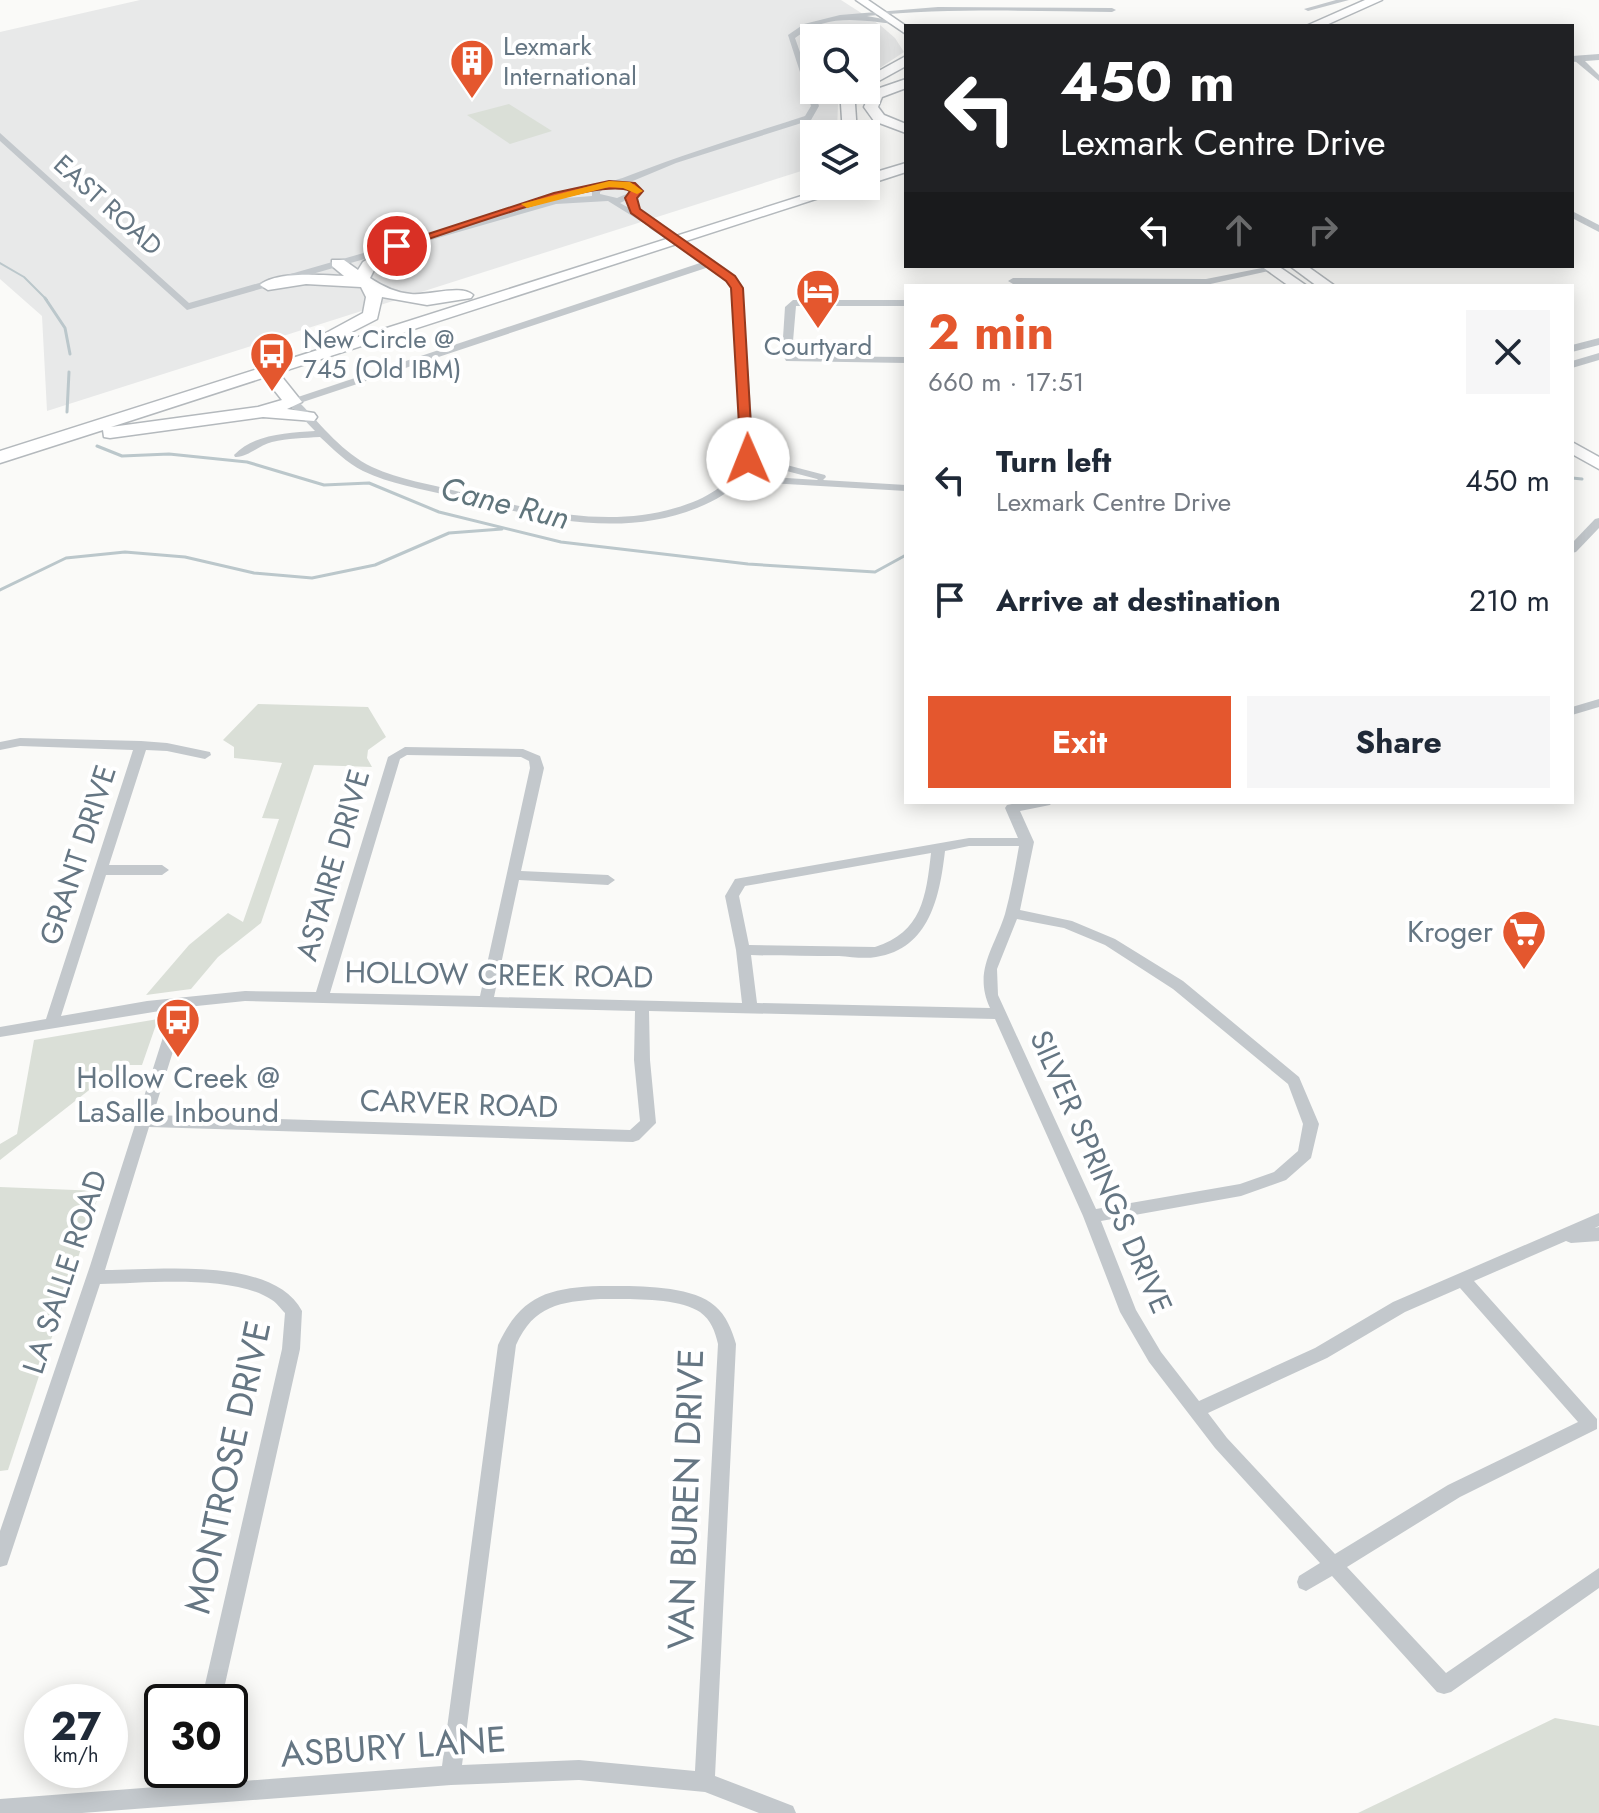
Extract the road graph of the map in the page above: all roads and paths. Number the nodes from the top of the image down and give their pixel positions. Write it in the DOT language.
graph roads {
  1 [pos="861,0"];
  2 [pos="1345,0"];
  3 [pos="1396,0"];
  4 [pos="876,4"];
  5 [pos="1374,6"];
  6 [pos="892,8"];
  7 [pos="1308,9"];
  8 [pos="1112,10"];
  9 [pos="895,22"];
  10 [pos="814,24"];
  11 [pos="917,24"];
  12 [pos="1319,24"];
  13 [pos="1338,24"];
  14 [pos="1350,24"];
  15 [pos="904,29"];
  16 [pos="1599,57"];
  17 [pos="1575,59"];
  18 [pos="904,61"];
  19 [pos="880,76"];
  20 [pos="1599,79"];
  21 [pos="904,84"];
  22 [pos="822,104"];
  23 [pos="904,128"];
  24 [pos="0,136"];
  25 [pos="904,158"];
  26 [pos="880,165"];
  27 [pos="904,168"];
  28 [pos="880,177"];
  29 [pos="904,179"];
  30 [pos="880,181"];
  31 [pos="619,183"];
  32 [pos="601,187"];
  33 [pos="800,188"];
  34 [pos="633,193"];
  35 [pos="599,198"];
  36 [pos="805,200"];
  37 [pos="611,201"];
  38 [pos="1574,215"];
  39 [pos="653,225"];
  40 [pos="1599,229"];
  41 [pos="446,232"];
  42 [pos="397,246"];
  43 [pos="689,249"];
  44 [pos="338,263"];
  45 [pos="710,263"];
  46 [pos="1271,268"];
  47 [pos="1277,268"];
  48 [pos="1300,268"];
  49 [pos="686,271"];
  50 [pos="730,278"];
  51 [pos="1013,281"];
  52 [pos="365,284"];
  53 [pos="1054,284"];
  54 [pos="1297,284"];
  55 [pos="1324,284"];
  56 [pos="268,285"];
  57 [pos="481,292"];
  58 [pos="398,298"];
  59 [pos="904,303"];
  60 [pos="374,306"];
  61 [pos="327,340"];
  62 [pos="1599,341"];
  63 [pos="1574,348"];
  64 [pos="1599,356"];
  65 [pos="310,357"];
  66 [pos="904,360"];
  67 [pos="1574,364"];
  68 [pos="276,381"];
  69 [pos="293,402"];
  70 [pos="252,413"];
  71 [pos="308,417"];
  72 [pos="324,433"];
  73 [pos="748,447"];
  74 [pos="1574,448"];
  75 [pos="2,452"];
  76 [pos="239,455"];
  77 [pos="1574,464"];
  78 [pos="1599,464"];
  79 [pos="779,466"];
  80 [pos="744,468"];
  81 [pos="769,480"];
  82 [pos="1599,480"];
  83 [pos="847,484"];
  84 [pos="729,486"];
  85 [pos="904,488"];
  86 [pos="1599,521"];
  87 [pos="1574,548"];
  88 [pos="1599,703"];
  89 [pos="1574,710"];
  90 [pos="141,745"];
  91 [pos="0,746"];
  92 [pos="205,755"];
  93 [pos="1034,804"];
  94 [pos="1027,842"];
  95 [pos="939,847"];
  96 [pos="99,870"];
  97 [pos="162,870"];
  98 [pos="516,875"];
  99 [pos="608,880"];
  100 [pos="1012,913"];
  101 [pos="743,950"];
  102 [pos="322,996"];
  103 [pos="486,1001"];
  104 [pos="181,1002"];
  105 [pos="642,1005"];
  106 [pos="750,1008"];
  107 [pos="1000,1014"];
  108 [pos="51,1025"];
  109 [pos="0,1032"];
  110 [pos="144,1121"];
  111 [pos="1091,1216"];
  112 [pos="1599,1219"];
  113 [pos="1599,1234"];
  114 [pos="1567,1236"];
  115 [pos="94,1277"];
  116 [pos="1464,1281"];
  117 [pos="1195,1411"];
  118 [pos="0,1559"];
  119 [pos="1333,1565"];
  120 [pos="1599,1577"];
  121 [pos="1306,1582"];
  122 [pos="215,1684"];
  123 [pos="451,1775"];
  124 [pos="705,1782"];
  125 [pos="192,1788"];
  126 [pos="190,1794"];
  127 [pos="0,1809"];
  128 [pos="786,1813"];
  1 -- 4 [label="main road"];
  2 -- 7 [label="street"];
  3 -- 5 [label="highway"];
  4 -- 6 [label="main road"];
  4 -- 9 [label="main road"];
  4 -- 31 [label="street"];
  5 -- 12 [label="highway"];
  5 -- 13 [label="highway"];
  5 -- 14 [label="highway"];
  6 -- 8 [label="street"];
  6 -- 11 [label="main road"];
  9 -- 10 [label="street"];
  9 -- 15 [label="main road"];
  16 -- 17 [label="street"];
  17 -- 20 [label="street"];
  18 -- 19 [label="highway"];
  21 -- 23 [label="highway"];
  22 -- 34 [label="street"];
  24 -- 56 [label="street, EAST ROAD"];
  25 -- 26 [label="highway"];
  27 -- 28 [label="highway"];
  29 -- 30 [label="highway"];
  31 -- 32 [label="street"];
  31 -- 34 [label="street"];
  32 -- 35 [label="street"];
  32 -- 41 [label="street"];
  33 -- 57 [label="highway"];
  34 -- 37 [label="street"];
  34 -- 39 [label="street"];
  35 -- 37 [label="street"];
  35 -- 41 [label="street"];
  36 -- 65 [label="highway"];
  37 -- 39 [label="street"];
  38 -- 40 [label="street"];
  39 -- 43 [label="street, bridge"];
  41 -- 42 [label="street"];
  42 -- 44 [label="street"];
  42 -- 52 [label="highway"];
  43 -- 45 [label="street"];
  43 -- 49 [label="street"];
  44 -- 52 [label="highway"];
  44 -- 56 [label="street"];
  45 -- 49 [label="street"];
  45 -- 50 [label="street"];
  46 -- 53 [label="street"];
  47 -- 54 [label="highway"];
  48 -- 55 [label="highway"];
  49 -- 50 [label="street"];
  49 -- 69 [label="street"];
  50 -- 73 [label="street"];
  51 -- 53 [label="street"];
  52 -- 56 [label="highway"];
  52 -- 58 [label="highway"];
  52 -- 60 [label="highway"];
  57 -- 58 [label="highway"];
  57 -- 61 [label="highway"];
  58 -- 60 [label="highway"];
  59 -- 66 [label="street"];
  60 -- 61 [label="highway"];
  61 -- 75 [label="highway"];
  62 -- 63 [label="street"];
  64 -- 67 [label="street"];
  65 -- 68 [label="highway"];
  65 -- 75 [label="highway"];
  68 -- 69 [label="highway"];
  68 -- 70 [label="highway"];
  69 -- 70 [label="highway"];
  69 -- 71 [label="street"];
  70 -- 71 [label="highway"];
  70 -- 75 [label="highway"];
  71 -- 72 [label="street"];
  72 -- 76 [label="street"];
  72 -- 84 [label="street"];
  73 -- 79 [label="street"];
  73 -- 80 [label="street"];
  74 -- 78 [label="highway"];
  77 -- 82 [label="highway"];
  79 -- 80 [label="street"];
  79 -- 83 [label="street"];
  80 -- 81 [label="street"];
  80 -- 84 [label="street"];
  81 -- 83 [label="street"];
  81 -- 84 [label="street"];
  83 -- 85 [label="street"];
  86 -- 87 [label="street"];
  88 -- 89 [label="street"];
  90 -- 91 [label="street, GRANT DRIVE"];
  90 -- 92 [label="street"];
  90 -- 96 [label="street, GRANT DRIVE"];
  93 -- 94 [label="street"];
  94 -- 95 [label="street"];
  94 -- 100 [label="street, SILVER SPRINGS DRIVE"];
  95 -- 101 [label="street"];
  95 -- 101 [label="street"];
  96 -- 97 [label="street"];
  96 -- 108 [label="street, GRANT DRIVE"];
  98 -- 99 [label="street"];
  98 -- 102 [label="street, ASTAIRE DRIVE"];
  98 -- 103 [label="street, ASTAIRE DRIVE"];
  100 -- 107 [label="street, SILVER SPRINGS DRIVE"];
  100 -- 111 [label="street"];
  101 -- 106 [label="street"];
  102 -- 103 [label="street, HOLLOW CREEK ROAD"];
  102 -- 104 [label="street, HOLLOW CREEK ROAD"];
  103 -- 105 [label="street, HOLLOW CREEK ROAD"];
  104 -- 108 [label="street, HOLLOW CREEK ROAD"];
  104 -- 110 [label="street, LA SALLE ROAD"];
  105 -- 106 [label="street, HOLLOW CREEK ROAD"];
  105 -- 110 [label="street, CARVER ROAD"];
  106 -- 107 [label="street, HOLLOW CREEK ROAD"];
  107 -- 111 [label="street, SILVER SPRINGS DRIVE"];
  108 -- 109 [label="street, HOLLOW CREEK ROAD"];
  110 -- 115 [label="street, LA SALLE ROAD"];
  111 -- 117 [label="street, SILVER SPRINGS DRIVE"];
  112 -- 114 [label="street"];
  113 -- 114 [label="street"];
  114 -- 116 [label="street"];
  115 -- 118 [label="street, LA SALLE ROAD"];
  115 -- 122 [label="street, MONTROSE DRIVE"];
  116 -- 117 [label="street"];
  116 -- 119 [label="street"];
  117 -- 119 [label="street, SILVER SPRINGS DRIVE"];
  119 -- 120 [label="street, SILVER SPRINGS DRIVE"];
  119 -- 121 [label="street"];
  123 -- 124 [label="street, ASBURY LANE"];
  123 -- 124 [label="street, VAN BUREN DRIVE"];
  123 -- 126 [label="street, ASBURY LANE"];
  124 -- 128 [label="street, ASBURY LANE"];
  125 -- 126 [label="street"];
  126 -- 127 [label="street, ASBURY LANE"];
}
